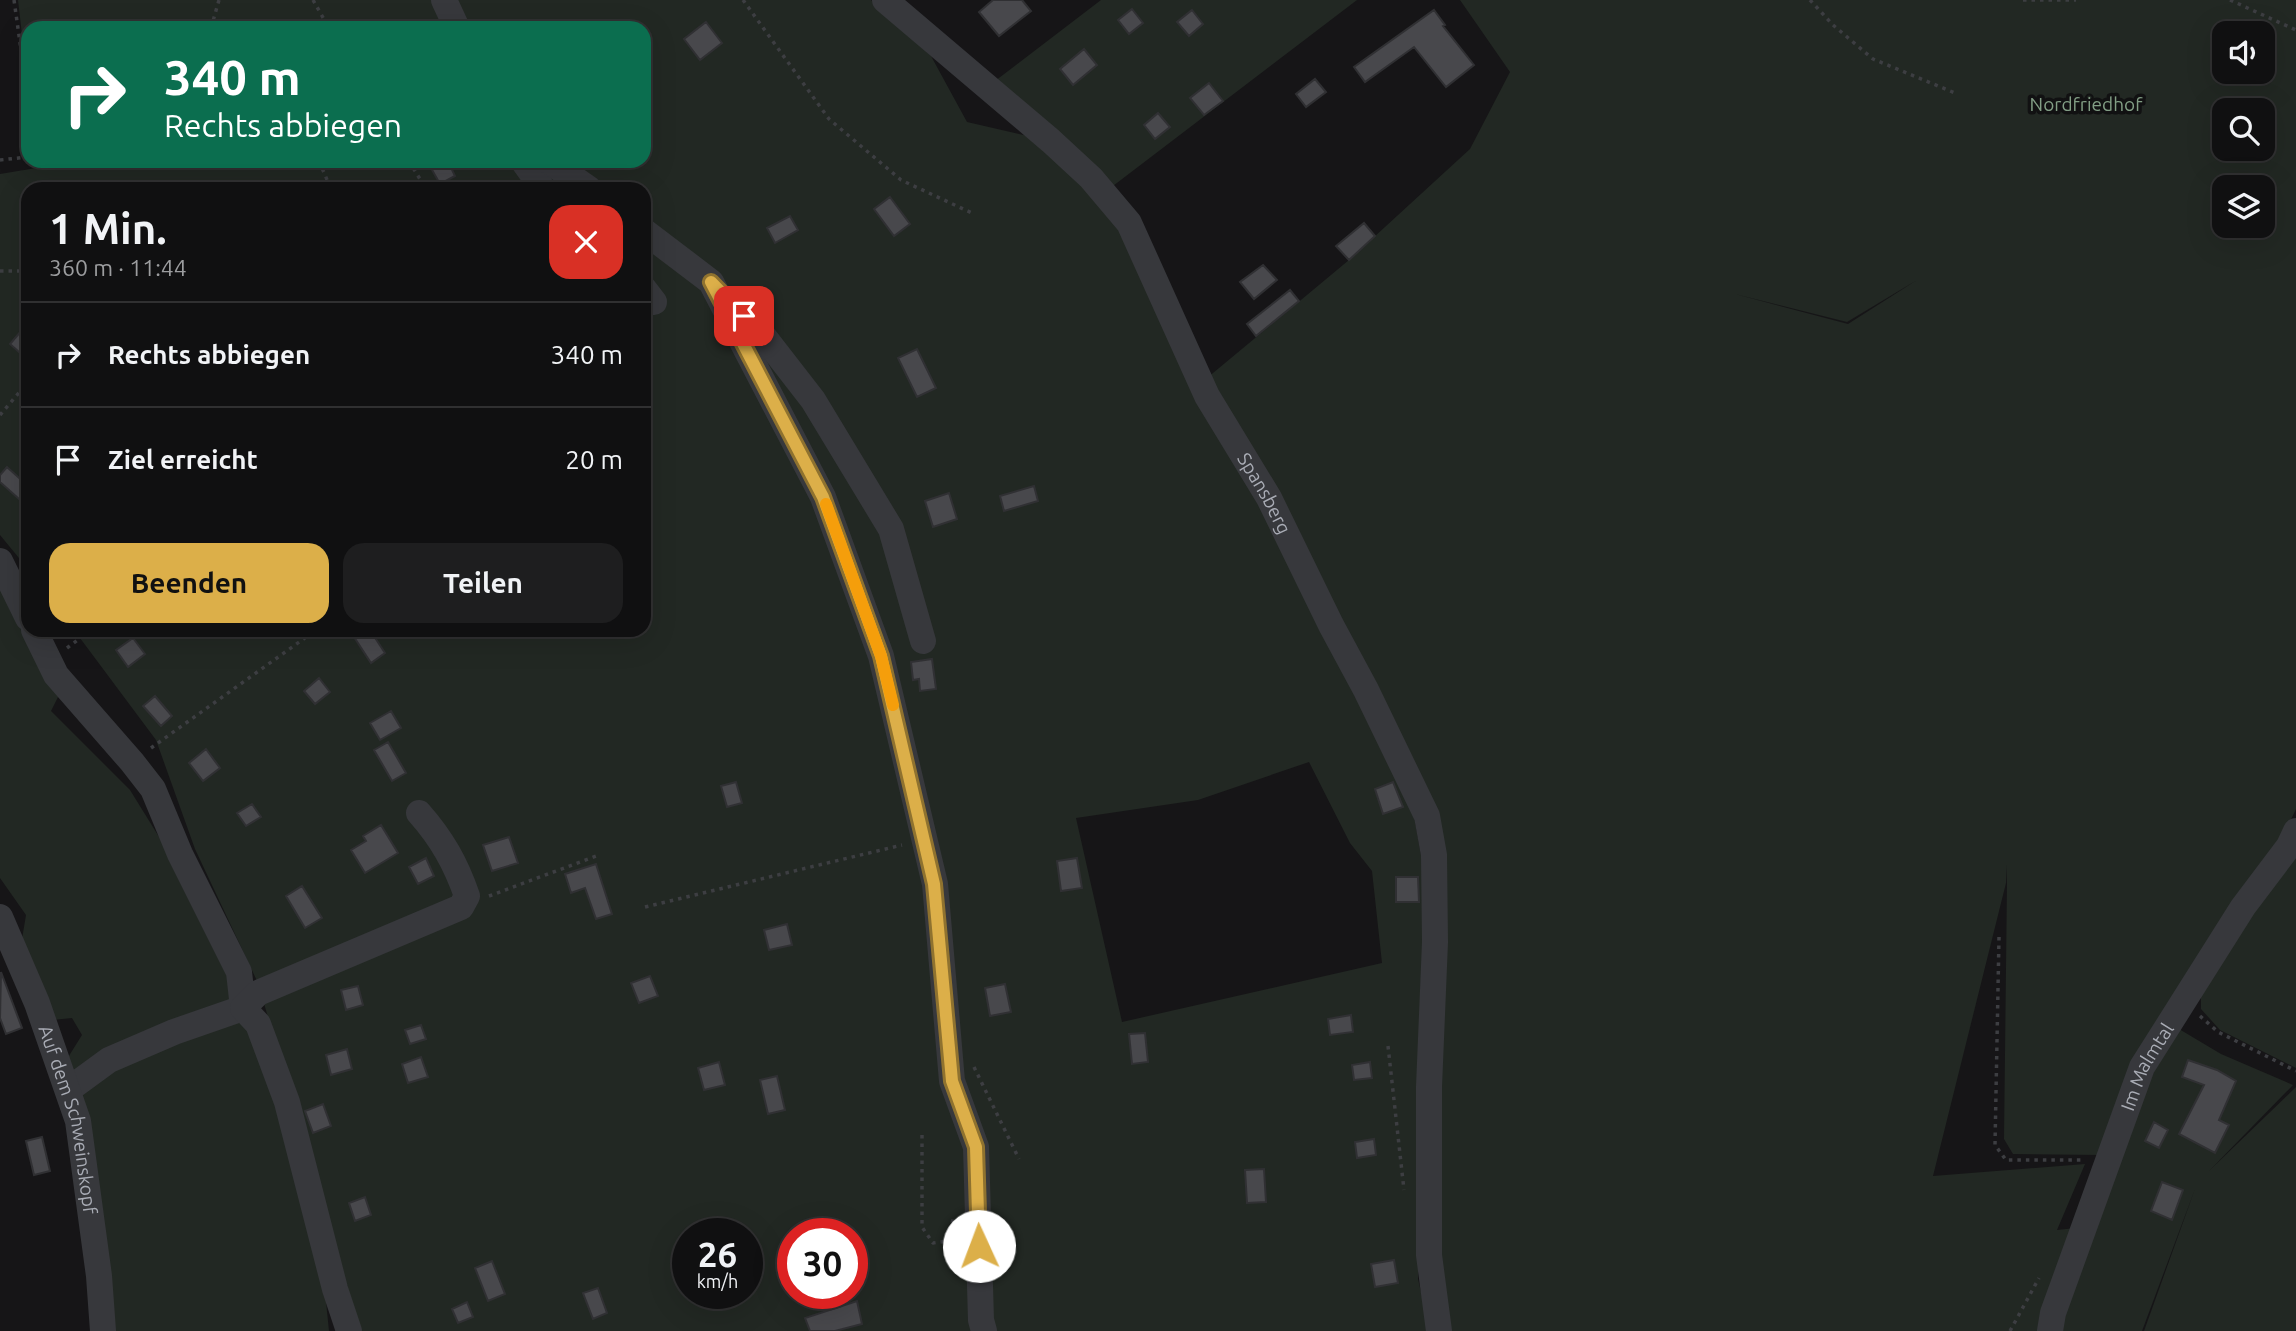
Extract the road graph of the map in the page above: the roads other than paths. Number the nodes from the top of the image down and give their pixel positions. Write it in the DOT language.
graph roads {
  1 [pos="444,0"];
  2 [pos="885,0"];
  3 [pos="454,21"];
  4 [pos="559,168"];
  5 [pos="579,182"];
  6 [pos="651,236"];
  7 [pos="711,282"];
  8 [pos="0,561"];
  9 [pos="21,604"];
  10 [pos="37,637"];
  11 [pos="923,641"];
  12 [pos="419,813"];
  13 [pos="2296,831"];
  14 [pos="0,918"];
  15 [pos="243,1009"];
  16 [pos="68,1090"];
  17 [pos="335,1289"];
  18 [pos="983,1327"];
  19 [pos="103,1331"];
  20 [pos="336,1331"];
  21 [pos="349,1331"];
  22 [pos="1439,1331"];
  23 [pos="2050,1331"];
  1 -- 3 [label="street"];
  2 -- 22 [label="street, Spansberg"];
  4 -- 5 [label="street"];
  6 -- 7 [label="street"];
  7 -- 11 [label="street"];
  7 -- 18 [label="street"];
  8 -- 9 [label="street"];
  10 -- 15 [label="street"];
  12 -- 15 [label="street"];
  13 -- 23 [label="street, Im Malmtal"];
  14 -- 16 [label="street, Auf dem Schweinskopf"];
  15 -- 16 [label="street"];
  15 -- 17 [label="street"];
  16 -- 19 [label="street, Auf dem Schweinskopf"];
  17 -- 20 [label="street"];
  17 -- 21 [label="street"];
}
